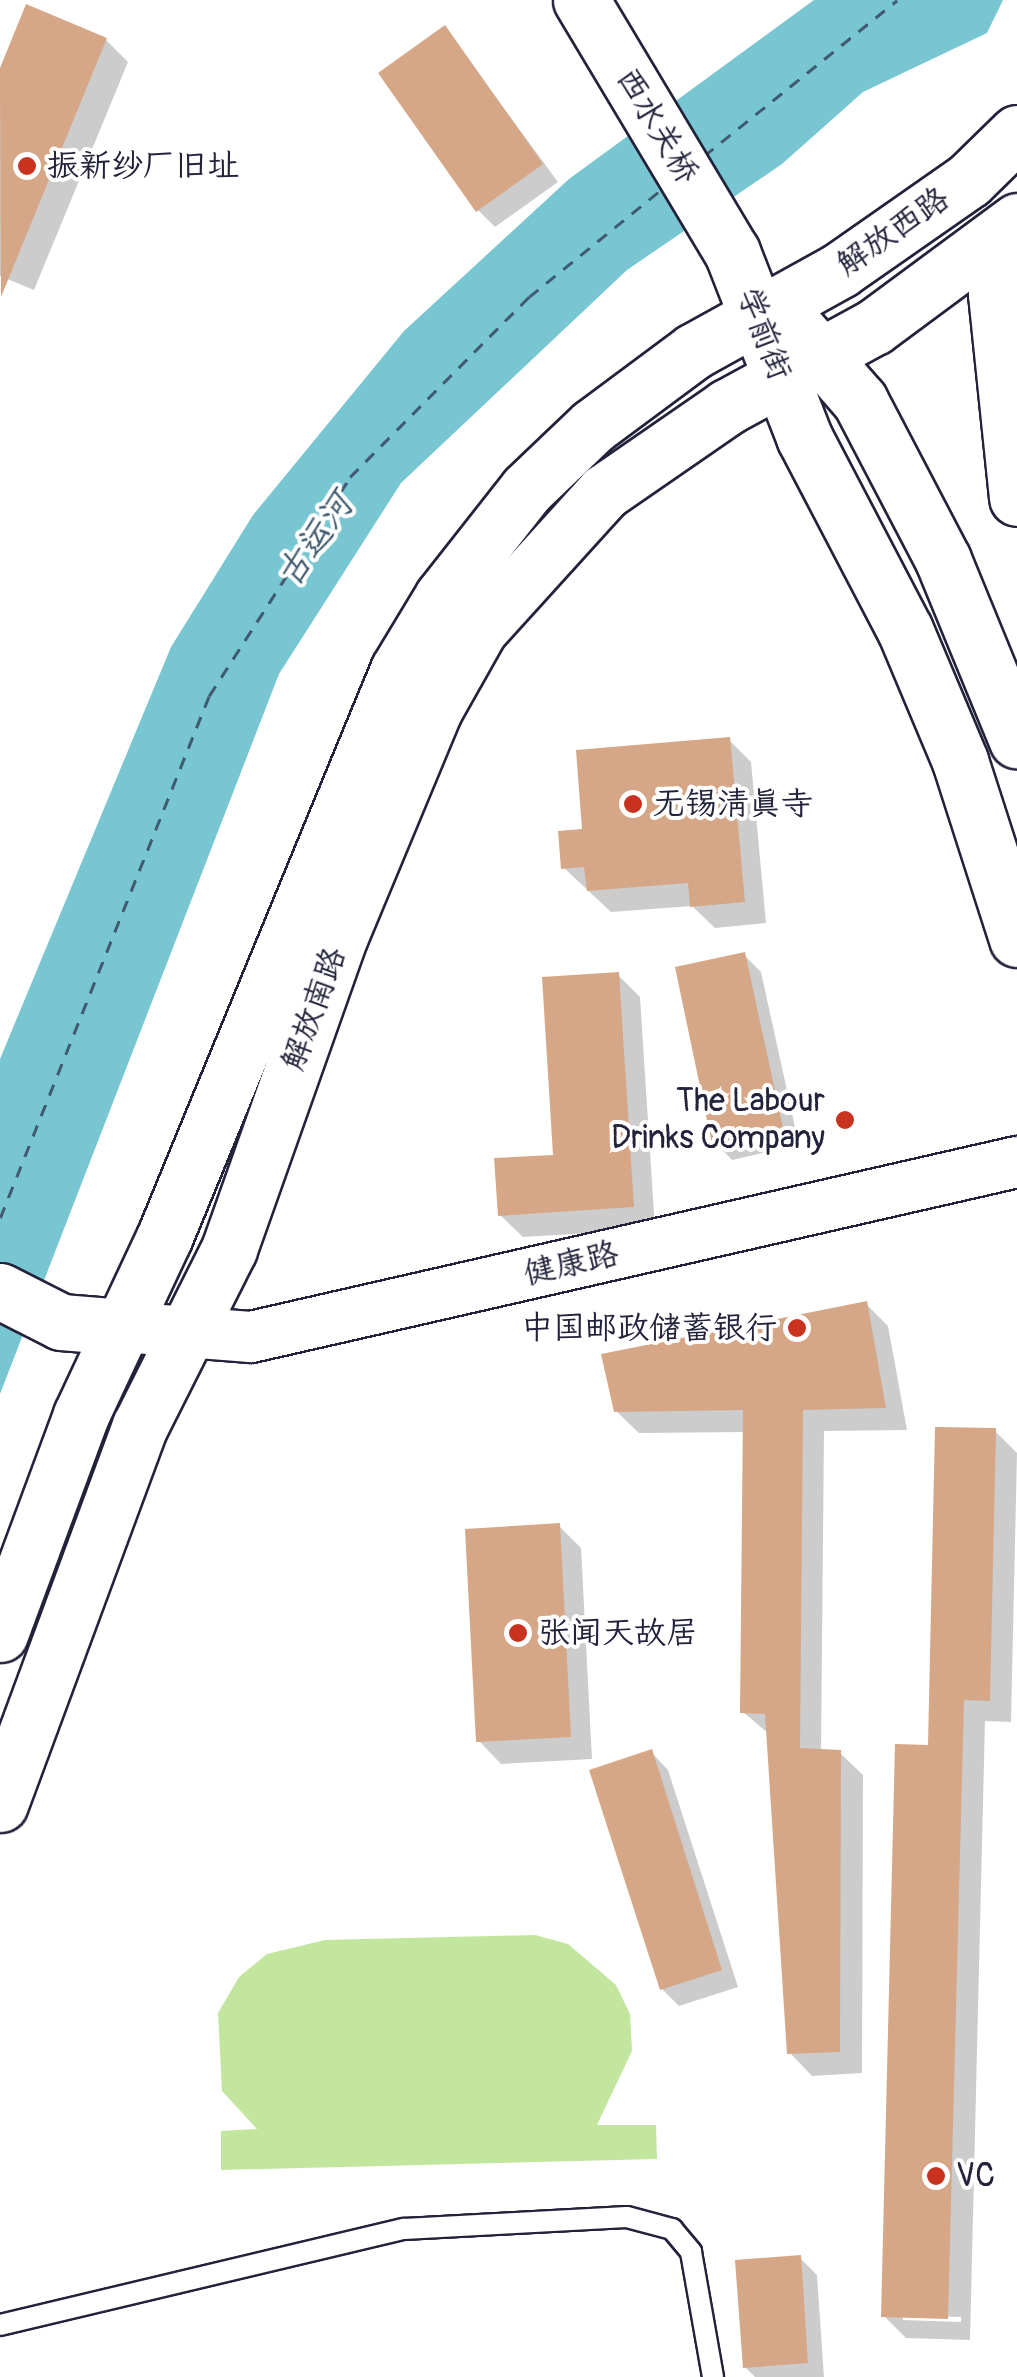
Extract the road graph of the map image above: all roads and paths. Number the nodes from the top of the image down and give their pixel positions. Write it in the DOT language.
graph roads {
  1 [pos="581,0"];
  2 [pos="1017,133"];
  3 [pos="1007,230"];
  4 [pos="732,252"];
  5 [pos="767,311"];
  6 [pos="801,367"];
  7 [pos="1017,498"];
  8 [pos="1017,740"];
  9 [pos="1017,940"];
  10 [pos="1017,1162"];
  11 [pos="0,1291"];
  12 [pos="122,1327"];
  13 [pos="188,1332"];
  14 [pos="0,1634"];
  15 [pos="0,1804"];
  16 [pos="0,2324"];
  17 [pos="712,2377"];
  1 -- 4 [label="main road, 西水关桥"];
  2 -- 5 [label="main road, 解放西路"];
  3 -- 6 [label="main road, 解放西路"];
  3 -- 7 [label="main road"];
  4 -- 5 [label="main road, 学前街"];
  5 -- 6 [label="main road, 学前街"];
  5 -- 12 [label="main road, 解放南路"];
  6 -- 8 [label="main road, 学前街"];
  6 -- 9 [label="main road, 学前街"];
  6 -- 13 [label="main road, 解放南路"];
  10 -- 13 [label="street, 健康路"];
  11 -- 12 [label="main road"];
  12 -- 13 [label="street, 健康路"];
  12 -- 14 [label="main road, 解放南路"];
  13 -- 15 [label="main road, 解放南路"];
  16 -- 17 [label="lane"];
}
